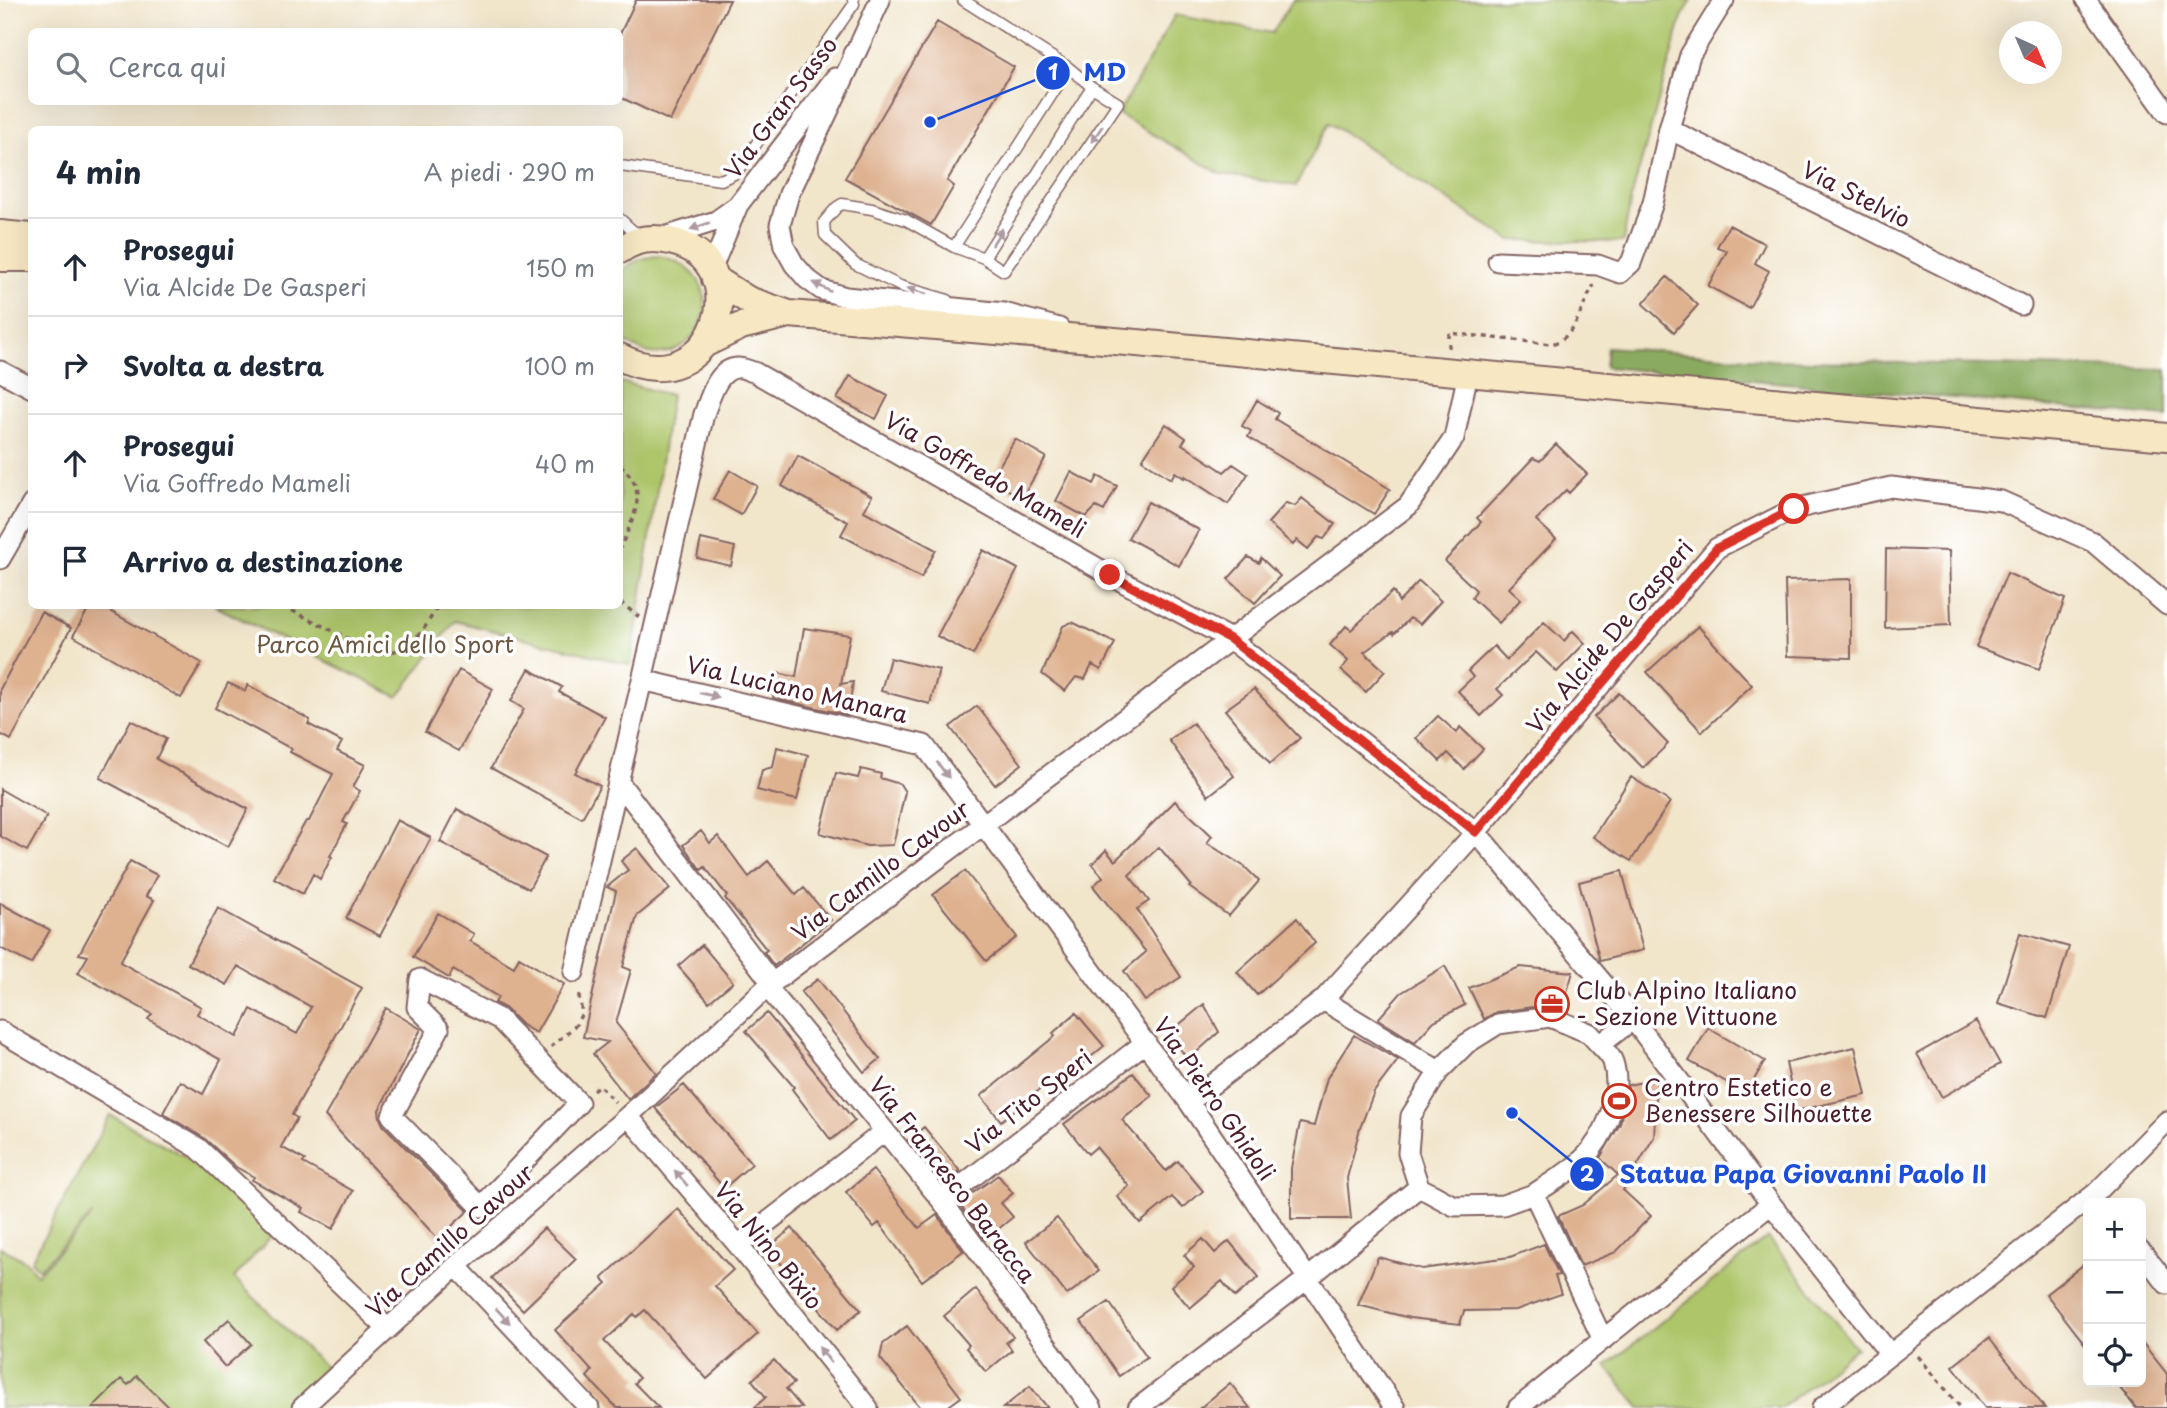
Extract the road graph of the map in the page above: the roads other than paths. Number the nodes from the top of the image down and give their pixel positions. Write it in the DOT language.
graph roads {
  1 [pos="853,0"];
  2 [pos="880,0"];
  3 [pos="963,0"];
  4 [pos="1724,0"];
  5 [pos="2087,0"];
  6 [pos="859,46"];
  7 [pos="1069,68"];
  8 [pos="1092,88"];
  9 [pos="2167,113"];
  10 [pos="1669,129"];
  11 [pos="623,166"];
  12 [pos="738,205"];
  13 [pos="623,222"];
  14 [pos="0,234"];
  15 [pos="28,237"];
  16 [pos="657,238"];
  17 [pos="954,247"];
  18 [pos="623,249"];
  19 [pos="0,258"];
  20 [pos="28,258"];
  21 [pos="984,258"];
  22 [pos="1498,261"];
  23 [pos="713,274"];
  24 [pos="2021,305"];
  25 [pos="982,311"];
  26 [pos="789,314"];
  27 [pos="1104,340"];
  28 [pos="706,343"];
  29 [pos="623,359"];
  30 [pos="0,371"];
  31 [pos="1459,372"];
  32 [pos="28,386"];
  33 [pos="2167,437"];
  34 [pos="28,511"];
  35 [pos="0,559"];
  36 [pos="2167,605"];
  37 [pos="1230,639"];
  38 [pos="642,680"];
  39 [pos="618,782"];
  40 [pos="984,825"];
  41 [pos="1476,832"];
  42 [pos="574,972"];
  43 [pos="769,985"];
  44 [pos="1323,1000"];
  45 [pos="1633,1019"];
  46 [pos="0,1031"];
  47 [pos="1146,1042"];
  48 [pos="1600,1045"];
  49 [pos="1439,1072"];
  50 [pos="1189,1102"];
  51 [pos="579,1103"];
  52 [pos="628,1116"];
  53 [pos="2167,1121"];
  54 [pos="885,1131"];
  55 [pos="1419,1187"];
  56 [pos="1534,1194"];
  57 [pos="2100,1198"];
  58 [pos="943,1201"];
  59 [pos="1771,1204"];
  60 [pos="2083,1211"];
  61 [pos="738,1245"];
  62 [pos="2146,1257"];
  63 [pos="456,1266"];
  64 [pos="1307,1279"];
  65 [pos="2167,1284"];
  66 [pos="388,1329"];
  67 [pos="1603,1340"];
  68 [pos="1890,1354"];
  69 [pos="302,1408"];
  70 [pos="589,1408"];
  71 [pos="867,1408"];
  72 [pos="1092,1408"];
  73 [pos="1138,1408"];
  74 [pos="1395,1408"];
  75 [pos="1518,1408"];
  76 [pos="1822,1408"];
  1 -- 11 [label="lane"];
  2 -- 6 [label="street, Via Gran Sasso"];
  3 -- 7 [label="lane"];
  4 -- 10 [label="street"];
  5 -- 9 [label="street"];
  6 -- 12 [label="street, Via Gran Sasso"];
  25 -- 6 [label="street, one-way"];
  7 -- 8 [label="lane"];
  7 -- 17 [label="lane"];
  21 -- 8 [label="lane, one-way"];
  8 -- 21 [label="lane, one-way"];
  10 -- 22 [label="street"];
  10 -- 24 [label="street, Via Stelvio"];
  12 -- 16 [label="street, Via Gran Sasso, one-way"];
  12 -- 23 [label="street, Via Gran Sasso"];
  13 -- 16 [label="lane"];
  14 -- 15 [label="main road"];
  16 -- 18 [label="main road"];
  16 -- 23 [label="main road"];
  17 -- 21 [label="lane"];
  25 -- 17 [label="lane, one-way"];
  19 -- 20 [label="main road"];
  23 -- 26 [label="main road"];
  23 -- 28 [label="main road"];
  25 -- 27 [label="street"];
  26 -- 27 [label="main road"];
  26 -- 28 [label="main road"];
  27 -- 31 [label="main road"];
  28 -- 29 [label="main road"];
  30 -- 32 [label="street"];
  31 -- 33 [label="main road"];
  31 -- 37 [label="street, Via Camillo Cavour"];
  34 -- 35 [label="street"];
  36 -- 41 [label="street, Via Alcide De Gasperi"];
  37 -- 38 [label="street, Via Goffredo Mameli"];
  37 -- 40 [label="street, Via Camillo Cavour"];
  37 -- 41 [label="street, Via Goffredo Mameli"];
  38 -- 39 [label="street"];
  38 -- 40 [label="street, Via Luciano Manara, one-way"];
  39 -- 42 [label="street"];
  39 -- 43 [label="street, Via Francesco Baracca"];
  40 -- 43 [label="street, Via Camillo Cavour"];
  40 -- 47 [label="street, Via Pietro Ghidoli"];
  41 -- 44 [label="street, Via Alcide De Gasperi"];
  41 -- 45 [label="street, Via Goffredo Mameli"];
  43 -- 52 [label="street, Via Camillo Cavour"];
  43 -- 54 [label="street, Via Francesco Baracca"];
  44 -- 49 [label="street"];
  44 -- 50 [label="street, Via Alcide De Gasperi"];
  45 -- 48 [label="street"];
  45 -- 59 [label="street, Via Goffredo Mameli"];
  46 -- 66 [label="street"];
  47 -- 50 [label="street, Via Pietro Ghidoli"];
  47 -- 58 [label="street, Via Tito Speri"];
  48 -- 49 [label="street"];
  48 -- 56 [label="street"];
  49 -- 55 [label="street"];
  50 -- 64 [label="street, Via Pietro Ghidoli"];
  51 -- 51 [label="street"];
  61 -- 52 [label="street, Via Nino Bixio, one-way"];
  52 -- 63 [label="street, Via Camillo Cavour"];
  53 -- 57 [label="street"];
  54 -- 58 [label="street, Via Francesco Baracca"];
  54 -- 61 [label="street"];
  55 -- 56 [label="street"];
  55 -- 64 [label="street"];
  56 -- 67 [label="street"];
  58 -- 72 [label="street, Via Francesco Baracca"];
  59 -- 67 [label="street"];
  59 -- 68 [label="street"];
  60 -- 68 [label="street"];
  71 -- 61 [label="street, Via Nino Bixio, one-way"];
  62 -- 65 [label="street"];
  63 -- 66 [label="street, Via Camillo Cavour"];
  63 -- 70 [label="street, one-way"];
  64 -- 73 [label="street"];
  64 -- 74 [label="street, Via Pietro Ghidoli"];
  66 -- 69 [label="street, Via Camillo Cavour"];
  67 -- 75 [label="street"];
  68 -- 76 [label="street"];
}
